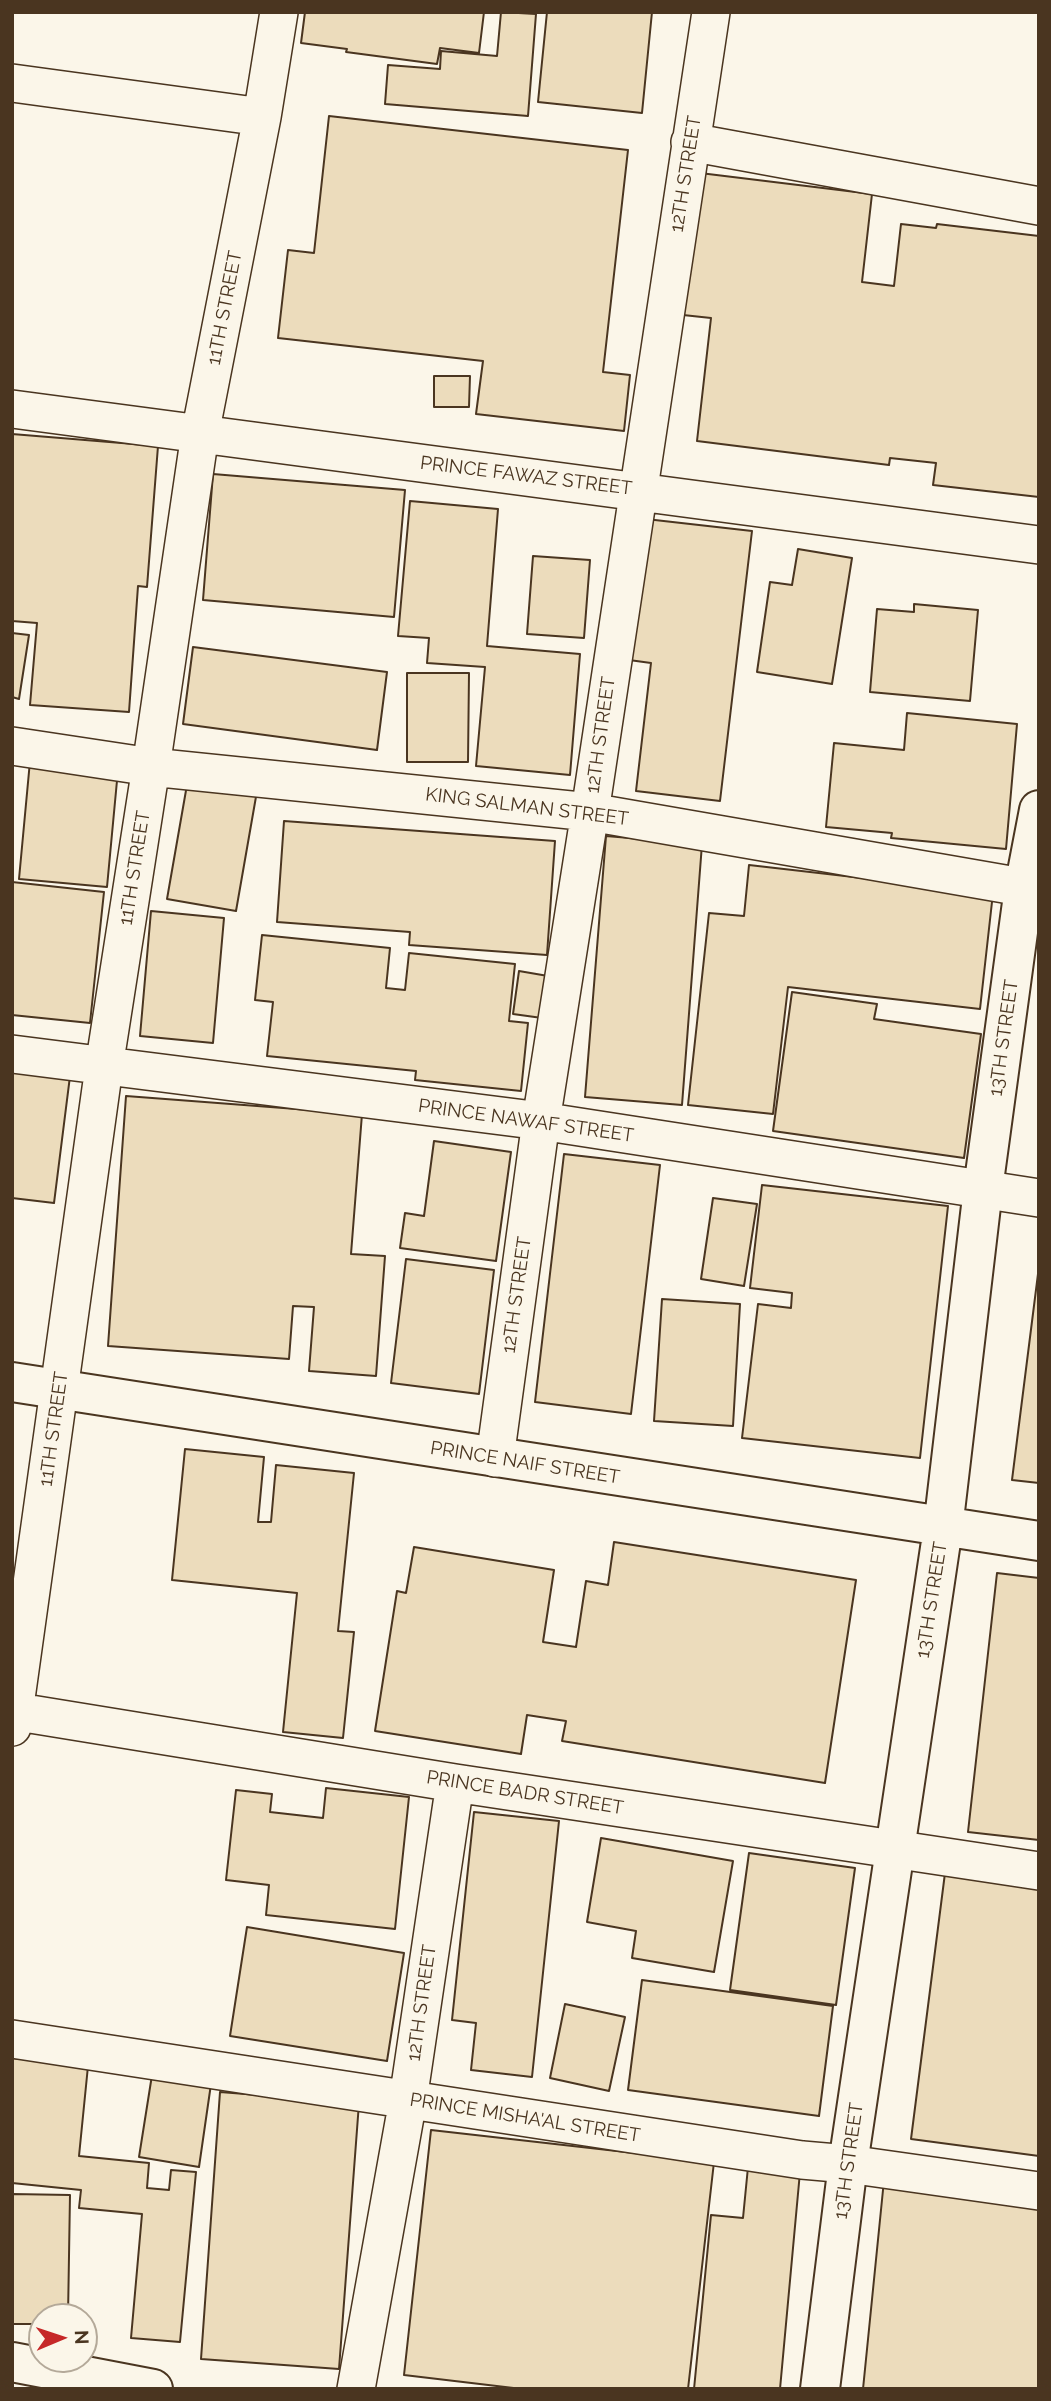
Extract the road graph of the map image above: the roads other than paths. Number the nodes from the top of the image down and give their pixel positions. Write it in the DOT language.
graph roads {
  1 [pos="279,12"];
  2 [pos="711,12"];
  3 [pos="12,83"];
  4 [pos="262,117"];
  5 [pos="691,142"];
  6 [pos="1039,206"];
  7 [pos="12,409"];
  8 [pos="200,434"];
  9 [pos="637,491"];
  10 [pos="1039,545"];
  11 [pos="12,746"];
  12 [pos="151,768"];
  13 [pos="1039,810"];
  14 [pos="590,812"];
  15 [pos="1032,889"];
  16 [pos="12,1054"];
  17 [pos="104,1067"];
  18 [pos="541,1121"];
  19 [pos="983,1189"];
  20 [pos="1039,1198"];
  21 [pos="12,1382"];
  22 [pos="59,1391"];
  23 [pos="495,1458"];
  24 [pos="943,1528"];
  25 [pos="1039,1541"];
  26 [pos="13,1717"];
  27 [pos="455,1783"];
  28 [pos="895,1849"];
  29 [pos="1039,1871"];
  30 [pos="12,2039"];
  31 [pos="408,2100"];
  32 [pos="848,2164"];
  33 [pos="1039,2191"];
  34 [pos="12,2362"];
  35 [pos="153,2389"];
  36 [pos="356,2389"];
  37 [pos="820,2389"];
  1 -- 4 [label="street, 11TH STREET"];
  2 -- 5 [label="street, 12TH STREET"];
  3 -- 4 [label="street"];
  4 -- 8 [label="street, 11TH STREET"];
  5 -- 6 [label="street"];
  5 -- 9 [label="street, 12TH STREET"];
  7 -- 8 [label="street, PRINCE FAWAZ STREET"];
  8 -- 9 [label="street, PRINCE FAWAZ STREET"];
  8 -- 12 [label="street, 11TH STREET"];
  9 -- 10 [label="street, PRINCE FAWAZ STREET"];
  9 -- 14 [label="street, 12TH STREET"];
  11 -- 12 [label="street, KING SALMAN STREET"];
  12 -- 14 [label="street, KING SALMAN STREET"];
  12 -- 17 [label="street, 11TH STREET"];
  13 -- 15 [label="street, 13TH STREET"];
  14 -- 15 [label="street, KING SALMAN STREET"];
  14 -- 18 [label="street, 12TH STREET"];
  15 -- 19 [label="street, 13TH STREET"];
  16 -- 17 [label="street, PRINCE NAWAF STREET"];
  17 -- 18 [label="street, PRINCE NAWAF STREET"];
  17 -- 22 [label="street, 11TH STREET"];
  18 -- 19 [label="street, PRINCE NAWAF STREET"];
  18 -- 23 [label="street, 12TH STREET"];
  19 -- 20 [label="street, PRINCE NAWAF STREET"];
  19 -- 24 [label="street, 13TH STREET"];
  21 -- 22 [label="street, PRINCE NAIF STREET"];
  22 -- 23 [label="street, PRINCE NAIF STREET"];
  22 -- 26 [label="street, 11TH STREET"];
  23 -- 24 [label="street, PRINCE NAIF STREET"];
  24 -- 25 [label="street, PRINCE NAIF STREET"];
  24 -- 28 [label="street, 13TH STREET"];
  26 -- 27 [label="street, PRINCE BADR STREET"];
  27 -- 28 [label="street, PRINCE BADR STREET"];
  27 -- 31 [label="street, 12TH STREET"];
  28 -- 29 [label="street, PRINCE BADR STREET"];
  28 -- 32 [label="street, 13TH STREET"];
  30 -- 31 [label="street, PRINCE MISHA'AL STREET"];
  31 -- 32 [label="street, PRINCE MISHA'AL STREET"];
  31 -- 36 [label="street, 12TH STREET"];
  32 -- 33 [label="street, PRINCE MISHA'AL STREET"];
  32 -- 37 [label="street, 13TH STREET"];
  34 -- 35 [label="street"];
}
